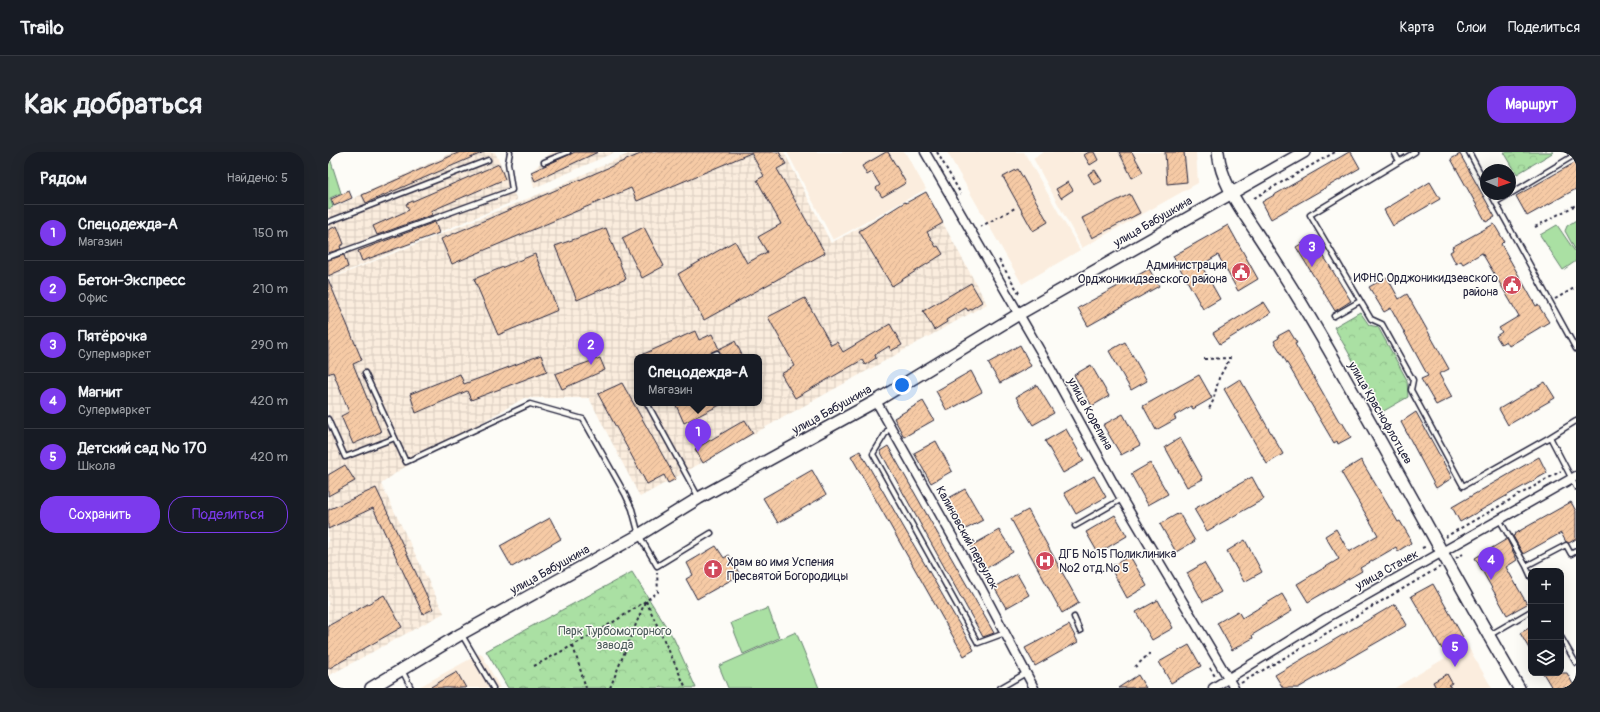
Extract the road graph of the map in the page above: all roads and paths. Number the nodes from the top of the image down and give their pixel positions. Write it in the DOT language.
graph roads {
  1 [pos="510,152"];
  2 [pos="568,152"];
  3 [pos="926,152"];
  4 [pos="937,152"];
  5 [pos="1218,152"];
  6 [pos="1304,152"];
  7 [pos="1335,152"];
  8 [pos="1394,152"];
  9 [pos="1415,152"];
  10 [pos="1469,152"];
  11 [pos="1570,152"];
  12 [pos="488,160"];
  13 [pos="1399,161"];
  14 [pos="544,162"];
  15 [pos="1480,173"];
  16 [pos="1516,190"];
  17 [pos="1232,194"];
  18 [pos="1254,198"];
  19 [pos="964,200"];
  20 [pos="1500,200"];
  21 [pos="1496,202"];
  22 [pos="1576,205"];
  23 [pos="1015,208"];
  24 [pos="328,222"];
  25 [pos="980,227"];
  26 [pos="1535,227"];
  27 [pos="995,254"];
  28 [pos="328,257"];
  29 [pos="1576,287"];
  30 [pos="1019,293"];
  31 [pos="1360,301"];
  32 [pos="1550,302"];
  33 [pos="1019,314"];
  34 [pos="1334,316"];
  35 [pos="1574,340"];
  36 [pos="1576,349"];
  37 [pos="717,352"];
  38 [pos="714,354"];
  39 [pos="1204,359"];
  40 [pos="365,374"];
  41 [pos="876,401"];
  42 [pos="649,406"];
  43 [pos="1208,411"];
  44 [pos="328,419"];
  45 [pos="1576,421"];
  46 [pos="890,426"];
  47 [pos="1550,437"];
  48 [pos="395,438"];
  49 [pos="1566,468"];
  50 [pos="1574,478"];
  51 [pos="1576,487"];
  52 [pos="699,498"];
  53 [pos="1122,499"];
  54 [pos="1499,520"];
  55 [pos="1075,526"];
  56 [pos="711,533"];
  57 [pos="639,535"];
  58 [pos="1448,535"];
  59 [pos="1576,551"];
  60 [pos="1442,553"];
  61 [pos="657,566"];
  62 [pos="1526,566"];
  63 [pos="1528,570"];
  64 [pos="1432,571"];
  65 [pos="646,601"];
  66 [pos="1528,613"];
  67 [pos="1074,617"];
  68 [pos="1080,631"];
  69 [pos="1005,633"];
  70 [pos="461,634"];
  71 [pos="1488,636"];
  72 [pos="1563,640"];
  73 [pos="573,646"];
  74 [pos="1150,653"];
  75 [pos="1576,663"];
  76 [pos="534,666"];
  77 [pos="1135,667"];
  78 [pos="402,670"];
  79 [pos="1026,673"];
  80 [pos="1228,678"];
  81 [pos="371,688"];
  82 [pos="411,688"];
  83 [pos="493,688"];
  84 [pos="586,688"];
  85 [pos="610,688"];
  86 [pos="686,688"];
  87 [pos="1000,688"];
  88 [pos="1034,688"];
  89 [pos="1213,688"];
  90 [pos="1233,688"];
  91 [pos="1519,688"];
  1 -- 28 [label="lane"];
  2 -- 14 [label="lane"];
  3 -- 33 [label="street, улица Корепина"];
  4 -- 19 [label="path"];
  5 -- 17 [label="street, улица Краснофлотцев"];
  6 -- 17 [label="street, улица Бабушкина"];
  7 -- 18 [label="path"];
  8 -- 13 [label="lane"];
  9 -- 13 [label="lane"];
  10 -- 15 [label="lane"];
  11 -- 16 [label="lane"];
  12 -- 24 [label="lane"];
  13 -- 31 [label="lane"];
  17 -- 33 [label="street, улица Бабушкина"];
  17 -- 60 [label="street, улица Краснофлотцев"];
  20 -- 21 [label="lane"];
  21 -- 32 [label="lane"];
  22 -- 26 [label="path"];
  23 -- 25 [label="path"];
  27 -- 30 [label="path"];
  29 -- 32 [label="path"];
  31 -- 34 [label="lane"];
  31 -- 47 [label="lane"];
  32 -- 35 [label="lane"];
  33 -- 41 [label="street, улица Бабушкина"];
  33 -- 53 [label="street, улица Корепина"];
  35 -- 36 [label="lane"];
  37 -- 38 [label="lane"];
  39 -- 43 [label="path"];
  40 -- 48 [label="lane"];
  41 -- 46 [label="street, Калиновский переулок"];
  41 -- 52 [label="street, улица Бабушкина"];
  42 -- 52 [label="lane"];
  44 -- 48 [label="lane"];
  45 -- 47 [label="lane"];
  46 -- 69 [label="street, Калиновский переулок"];
  46 -- 69 [label="lane"];
  47 -- 49 [label="lane"];
  48 -- 57 [label="lane"];
  49 -- 50 [label="lane"];
  49 -- 58 [label="path"];
  50 -- 51 [label="lane"];
  50 -- 54 [label="street, улица Стачек"];
  52 -- 57 [label="street, улица Бабушкина"];
  53 -- 55 [label="lane"];
  53 -- 80 [label="street, улица Корепина"];
  54 -- 60 [label="street, улица Стачек"];
  54 -- 62 [label="lane"];
  56 -- 61 [label="lane"];
  57 -- 61 [label="lane"];
  57 -- 70 [label="street, улица Бабушкина"];
  59 -- 62 [label="lane"];
  60 -- 71 [label="street, улица Краснофлотцев"];
  60 -- 80 [label="street, улица Стачек"];
  61 -- 65 [label="path"];
  62 -- 63 [label="lane"];
  64 -- 90 [label="path"];
  65 -- 73 [label="path"];
  65 -- 85 [label="path"];
  65 -- 86 [label="path"];
  66 -- 71 [label="lane"];
  67 -- 68 [label="lane"];
  69 -- 79 [label="street, Калиновский переулок"];
  70 -- 78 [label="street, улица Бабушкина"];
  70 -- 83 [label="lane"];
  71 -- 91 [label="street, улица Краснофлотцев"];
  72 -- 75 [label="lane"];
  73 -- 76 [label="path"];
  73 -- 84 [label="path"];
  74 -- 77 [label="path"];
  78 -- 81 [label="street, улица Бабушкина"];
  78 -- 82 [label="lane"];
  79 -- 87 [label="lane"];
  79 -- 88 [label="street, Калиновский переулок"];
  80 -- 89 [label="street, улица Стачек"];
  80 -- 90 [label="street, улица Корепина"];
}
